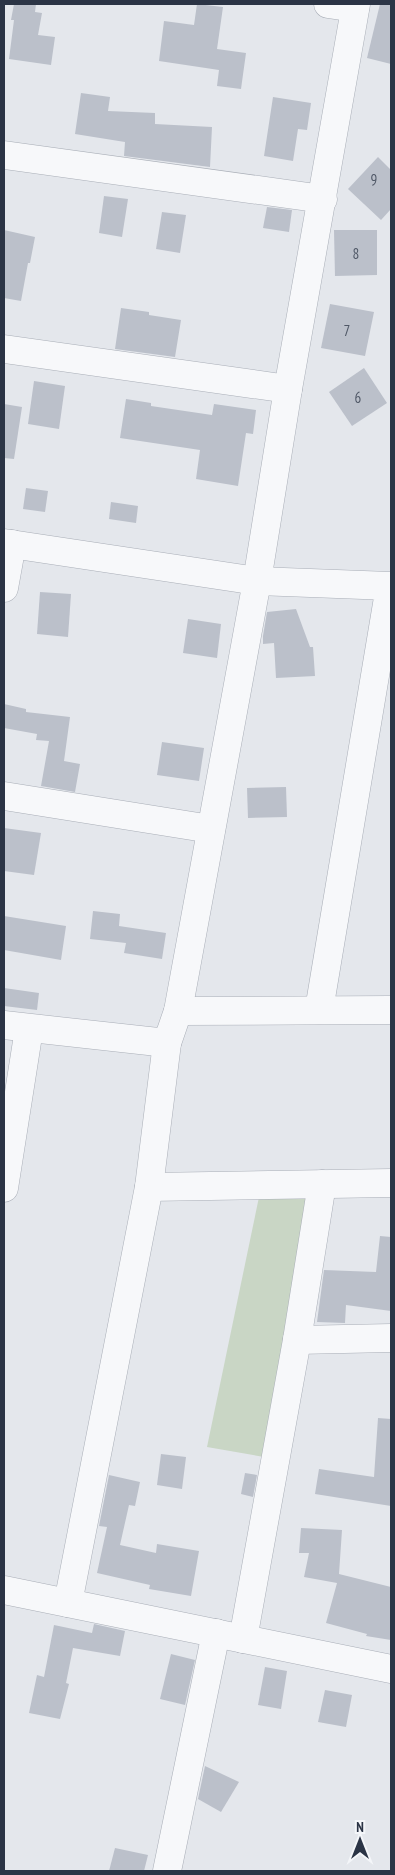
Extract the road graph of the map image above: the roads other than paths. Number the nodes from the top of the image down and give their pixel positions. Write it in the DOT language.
graph roads {
  1 [pos="328,4"];
  2 [pos="355,6"];
  3 [pos="4,155"];
  4 [pos="323,199"];
  5 [pos="4,349"];
  6 [pos="288,390"];
  7 [pos="8,543"];
  8 [pos="257,581"];
  9 [pos="4,588"];
  10 [pos="4,796"];
  11 [pos="210,829"];
  12 [pos="319,1010"];
  13 [pos="391,1010"];
  14 [pos="178,1011"];
  15 [pos="16,1027"];
  16 [pos="167,1043"];
  17 [pos="391,1183"];
  18 [pos="322,1184"];
  19 [pos="148,1187"];
  20 [pos="4,1188"];
  21 [pos="391,1338"];
  22 [pos="297,1340"];
  23 [pos="4,1590"];
  24 [pos="68,1603"];
  25 [pos="216,1633"];
  26 [pos="244,1639"];
  27 [pos="391,1669"];
  28 [pos="167,1871"];
  1 -- 2 [label="street"];
  2 -- 4 [label="street"];
  3 -- 4 [label="street"];
  4 -- 6 [label="street"];
  5 -- 6 [label="street"];
  6 -- 8 [label="street"];
  7 -- 8 [label="street"];
  7 -- 9 [label="street"];
  8 -- 11 [label="street"];
  8 -- 12 [label="street"];
  10 -- 11 [label="street"];
  11 -- 14 [label="street"];
  12 -- 13 [label="street"];
  12 -- 14 [label="street"];
  14 -- 16 [label="street"];
  15 -- 16 [label="street"];
  15 -- 20 [label="street"];
  16 -- 19 [label="street"];
  17 -- 18 [label="street"];
  18 -- 19 [label="street"];
  18 -- 22 [label="street"];
  19 -- 24 [label="street"];
  21 -- 22 [label="street"];
  22 -- 26 [label="street"];
  23 -- 24 [label="street"];
  24 -- 25 [label="street"];
  25 -- 26 [label="street"];
  25 -- 28 [label="street"];
  26 -- 27 [label="street"];
}
